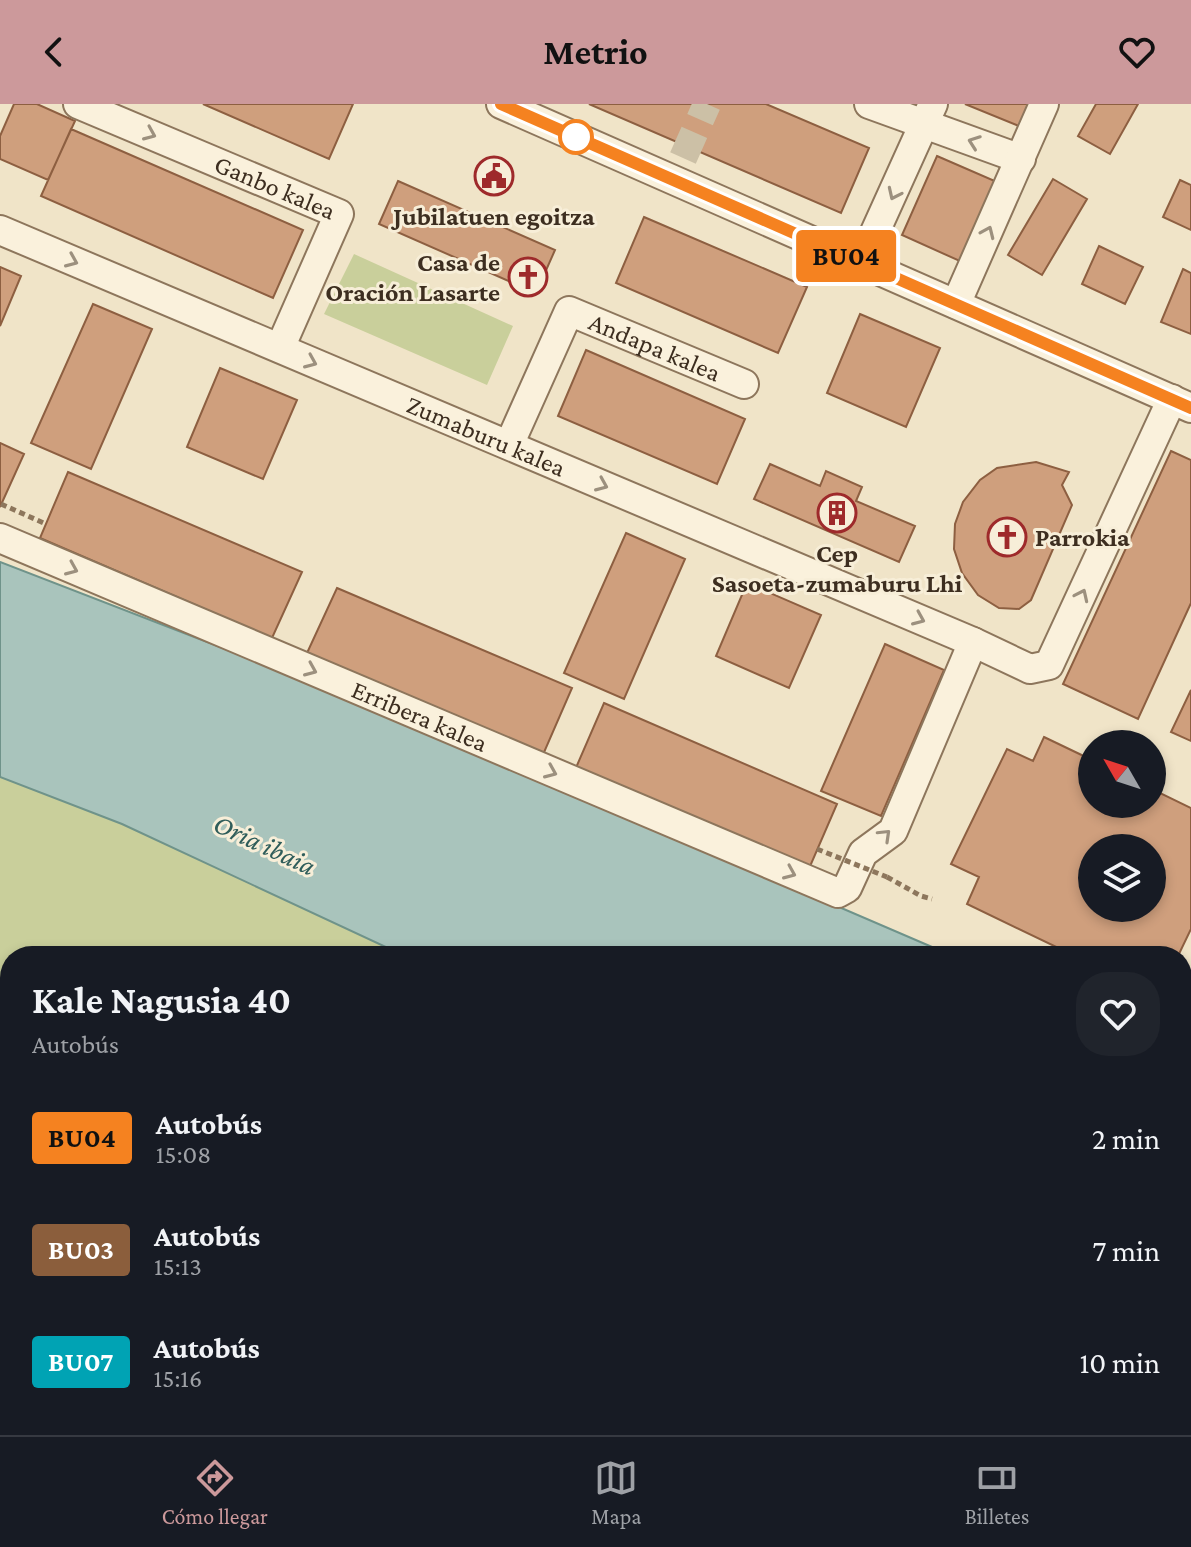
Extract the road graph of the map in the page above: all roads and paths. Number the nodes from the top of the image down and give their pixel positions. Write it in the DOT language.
graph roads {
  1 [pos="78,104"];
  2 [pos="501,104"];
  3 [pos="869,104"];
  4 [pos="1044,104"];
  5 [pos="930,114"];
  6 [pos="1021,159"];
  7 [pos="0,230"];
  8 [pos="861,263"];
  9 [pos="956,304"];
  10 [pos="280,348"];
  11 [pos="744,384"];
  12 [pos="1181,404"];
  13 [pos="509,445"];
  14 [pos="1,504"];
  15 [pos="46,524"];
  16 [pos="0,538"];
  17 [pos="973,642"];
  18 [pos="817,849"];
  19 [pos="932,899"];
  1 -- 10 [label="street, Ganbo kalea, one-way"];
  2 -- 8 [label="street"];
  3 -- 5 [label="street"];
  4 -- 6 [label="street"];
  6 -- 5 [label="street, one-way"];
  5 -- 8 [label="street, one-way"];
  9 -- 6 [label="street, one-way"];
  7 -- 10 [label="street, Zumaburu kalea, one-way"];
  8 -- 9 [label="street"];
  9 -- 12 [label="street"];
  10 -- 13 [label="street, Zumaburu kalea, one-way"];
  11 -- 13 [label="street, Andapa kalea"];
  17 -- 12 [label="street, Zumaburu kalea, one-way"];
  13 -- 17 [label="street, Zumaburu kalea, one-way"];
  14 -- 15 [label="path"];
  16 -- 17 [label="street, Erribera kalea, one-way"];
  18 -- 19 [label="path, bridge"];
}
